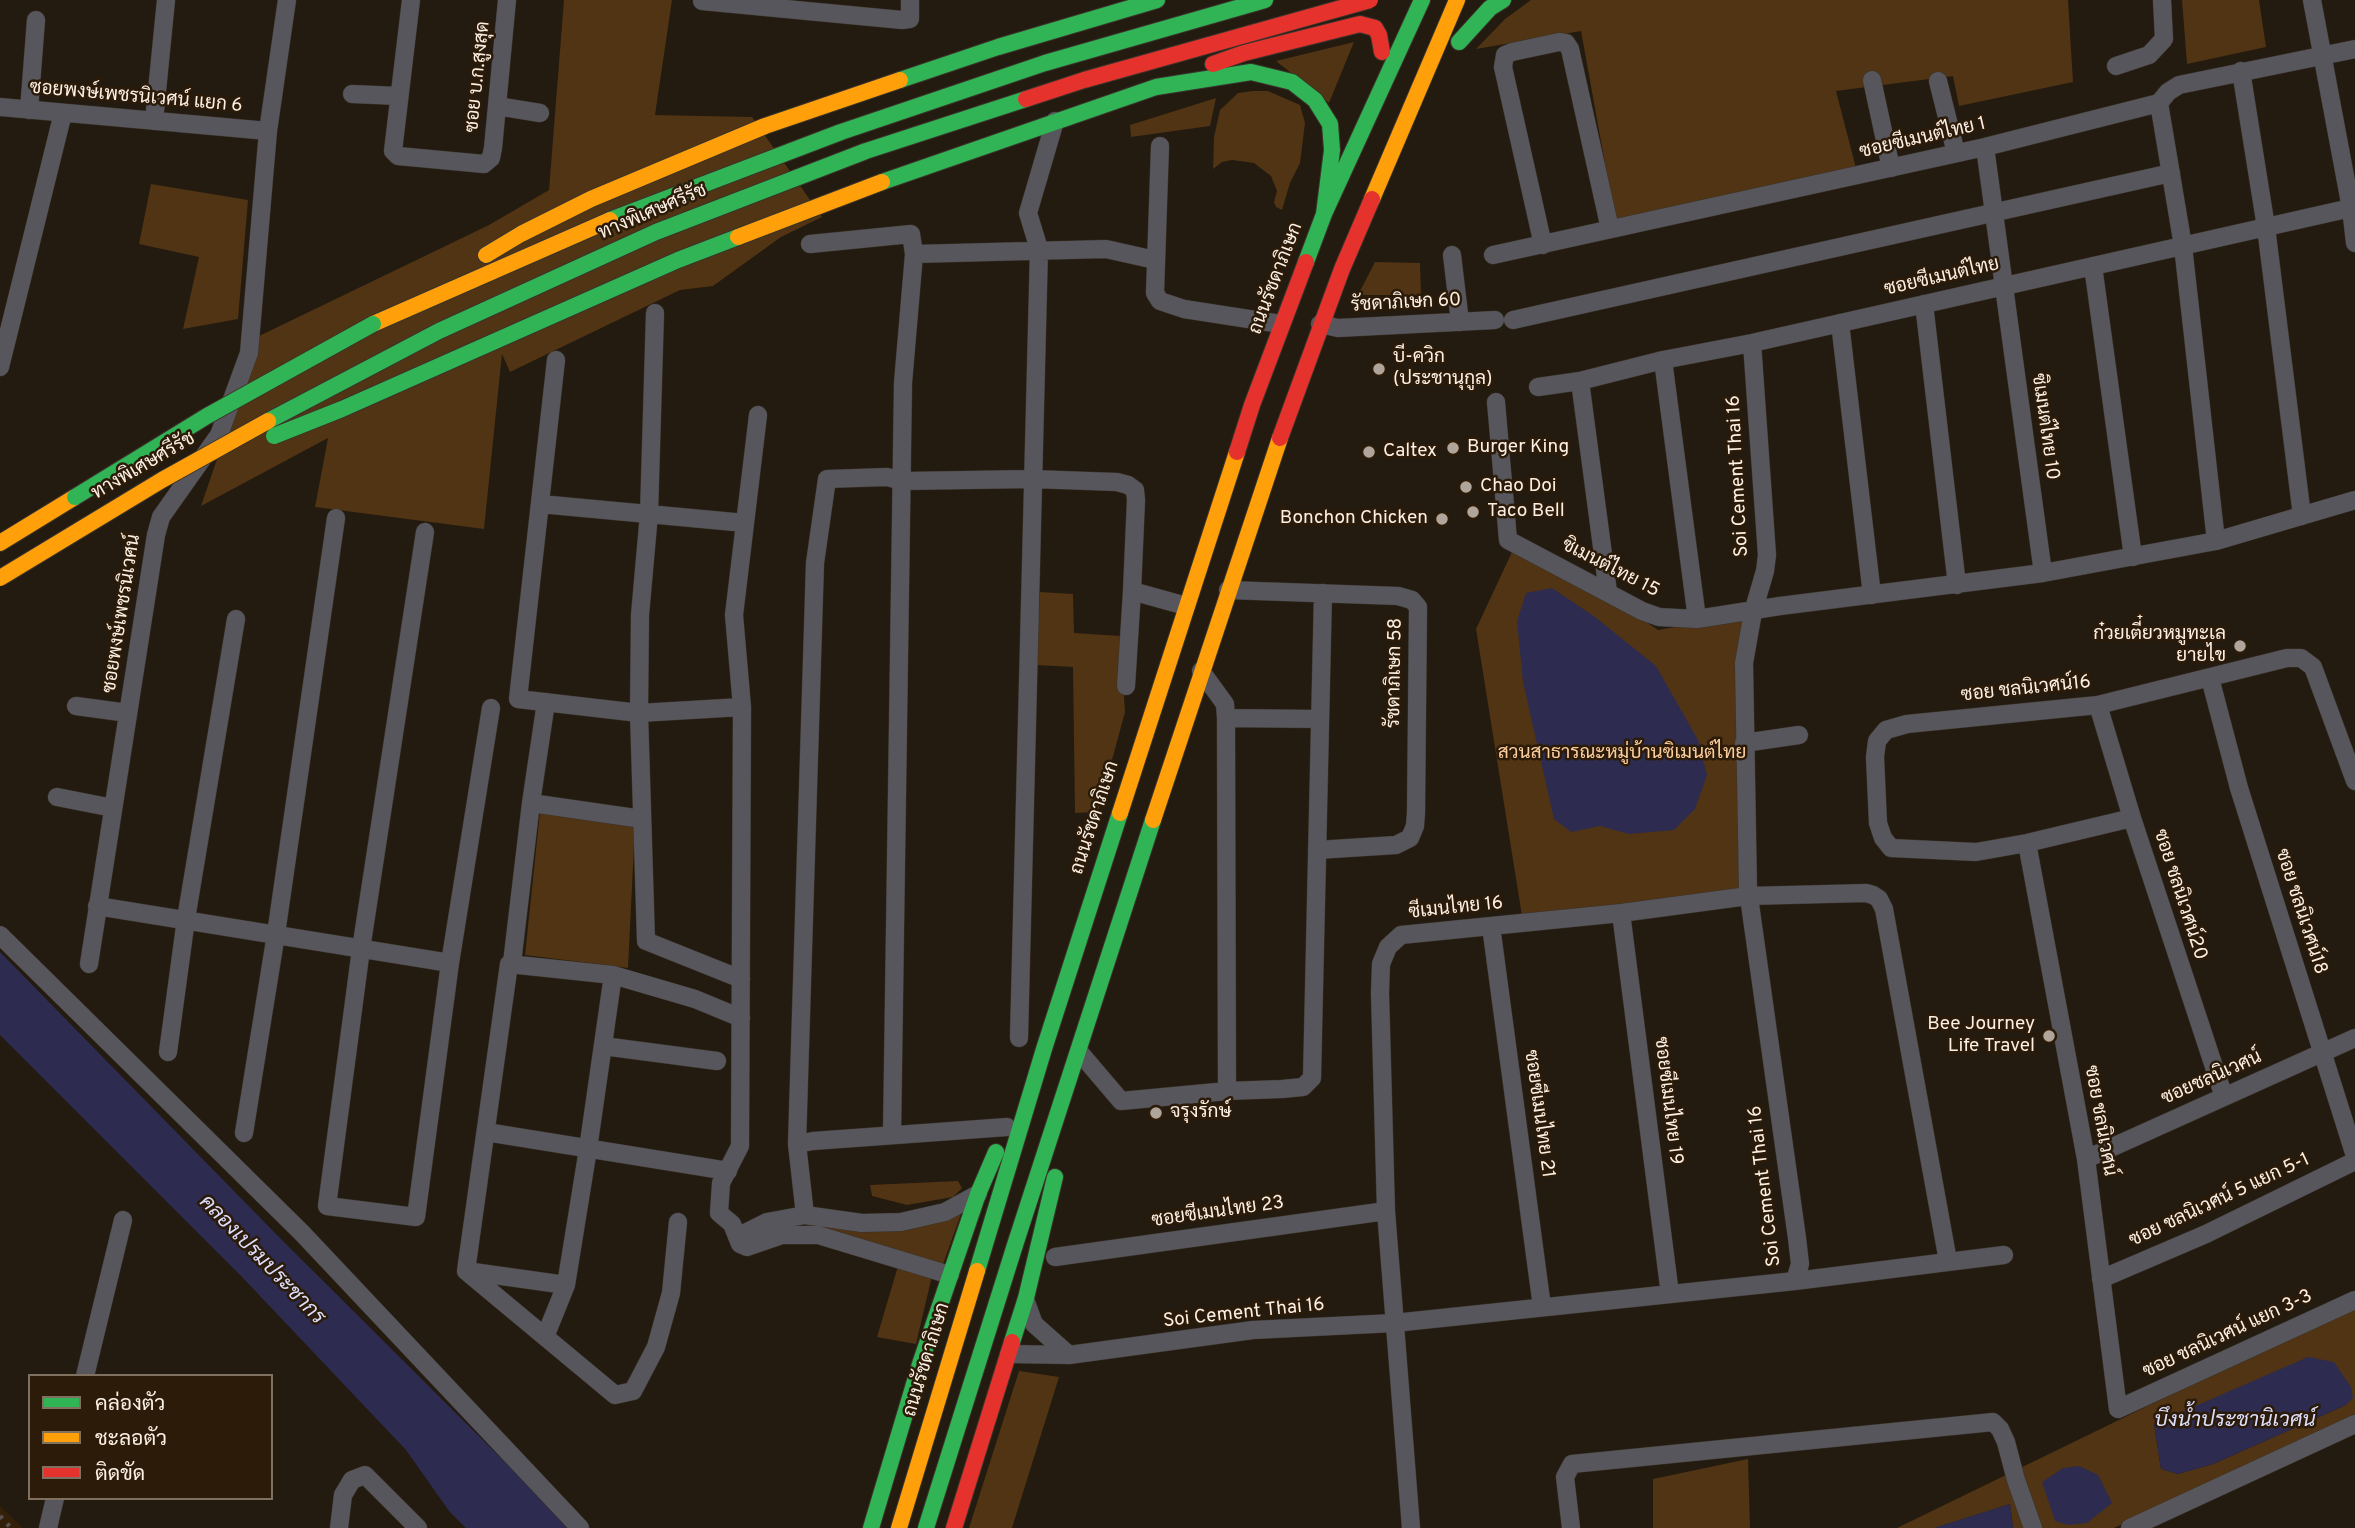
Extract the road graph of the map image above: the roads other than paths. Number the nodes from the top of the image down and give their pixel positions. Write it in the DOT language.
graph roads {
  1 [pos="166,0"];
  2 [pos="287,0"];
  3 [pos="411,0"];
  4 [pos="507,0"];
  5 [pos="910,0"];
  6 [pos="1157,0"];
  7 [pos="1265,0"];
  8 [pos="1370,0"];
  9 [pos="1422,0"];
  10 [pos="1457,0"];
  11 [pos="1479,0"];
  12 [pos="1503,0"];
  13 [pos="2162,0"];
  14 [pos="2312,0"];
  15 [pos="702,1"];
  16 [pos="1399,10"];
  17 [pos="36,20"];
  18 [pos="2355,49"];
  19 [pos="1382,52"];
  20 [pos="2323,56"];
  21 [pos="2116,66"];
  22 [pos="2241,71"];
  23 [pos="1872,80"];
  24 [pos="1938,81"];
  25 [pos="1156,87"];
  26 [pos="352,94"];
  27 [pos="399,96"];
  28 [pos="2159,103"];
  29 [pos="1430,104"];
  30 [pos="497,106"];
  31 [pos="0,107"];
  32 [pos="29,110"];
  33 [pos="63,113"];
  34 [pos="540,113"];
  35 [pos="154,121"];
  36 [pos="1055,121"];
  37 [pos="268,131"];
  38 [pos="1362,131"];
  39 [pos="1160,146"];
  40 [pos="1985,147"];
  41 [pos="1956,153"];
  42 [pos="1891,168"];
  43 [pos="2171,173"];
  44 [pos="1376,189"];
  45 [pos="2353,208"];
  46 [pos="1324,214"];
  47 [pos="1994,214"];
  48 [pos="2266,228"];
  49 [pos="1610,229"];
  50 [pos="2355,243"];
  51 [pos="810,244"];
  52 [pos="1543,245"];
  53 [pos="2183,246"];
  54 [pos="1039,249"];
  55 [pos="914,254"];
  56 [pos="1452,255"];
  57 [pos="1493,255"];
  58 [pos="1155,260"];
  59 [pos="2093,266"];
  60 [pos="2004,286"];
  61 [pos="1924,304"];
  62 [pos="655,313"];
  63 [pos="1460,322"];
  64 [pos="1840,323"];
  65 [pos="373,324"];
  66 [pos="1282,324"];
  67 [pos="1320,324"];
  68 [pos="1752,343"];
  69 [pos="556,360"];
  70 [pos="1663,360"];
  71 [pos="0,367"];
  72 [pos="1580,382"];
  73 [pos="1538,387"];
  74 [pos="1496,402"];
  75 [pos="758,415"];
  76 [pos="1032,479"];
  77 [pos="162,480"];
  78 [pos="903,481"];
  79 [pos="2355,500"];
  80 [pos="540,504"];
  81 [pos="649,514"];
  82 [pos="2302,516"];
  83 [pos="336,518"];
  84 [pos="745,523"];
  85 [pos="425,532"];
  86 [pos="2217,541"];
  87 [pos="0,543"];
  88 [pos="2133,556"];
  89 [pos="2043,573"];
  90 [pos="0,578"];
  91 [pos="1957,584"];
  92 [pos="1227,590"];
  93 [pos="1132,591"];
  94 [pos="1608,592"];
  95 [pos="1323,593"];
  96 [pos="1872,595"];
  97 [pos="1186,606"];
  98 [pos="1753,612"];
  99 [pos="236,619"];
  100 [pos="1698,619"];
  101 [pos="1201,671"];
  102 [pos="2210,678"];
  103 [pos="1126,686"];
  104 [pos="546,702"];
  105 [pos="2098,705"];
  106 [pos="76,706"];
  107 [pos="742,707"];
  108 [pos="491,708"];
  109 [pos="128,713"];
  110 [pos="639,713"];
  111 [pos="1226,718"];
  112 [pos="1320,719"];
  113 [pos="1799,735"];
  114 [pos="1744,743"];
  115 [pos="2355,781"];
  116 [pos="57,797"];
  117 [pos="531,803"];
  118 [pos="113,808"];
  119 [pos="2132,818"];
  120 [pos="642,819"];
  121 [pos="2027,843"];
  122 [pos="1317,850"];
  123 [pos="1748,897"];
  124 [pos="97,906"];
  125 [pos="1621,914"];
  126 [pos="186,919"];
  127 [pos="1492,926"];
  128 [pos="276,934"];
  129 [pos="0,935"];
  130 [pos="361,949"];
  131 [pos="450,963"];
  132 [pos="89,964"];
  133 [pos="512,964"];
  134 [pos="613,975"];
  135 [pos="741,979"];
  136 [pos="1092,1009"];
  137 [pos="741,1018"];
  138 [pos="1019,1038"];
  139 [pos="2355,1038"];
  140 [pos="603,1046"];
  141 [pos="168,1052"];
  142 [pos="2323,1053"];
  143 [pos="1081,1054"];
  144 [pos="717,1061"];
  145 [pos="1039,1067"];
  146 [pos="1227,1091"];
  147 [pos="2224,1097"];
  148 [pos="1007,1127"];
  149 [pos="486,1132"];
  150 [pos="244,1133"];
  151 [pos="892,1135"];
  152 [pos="797,1144"];
  153 [pos="588,1149"];
  154 [pos="2355,1158"];
  155 [pos="2086,1159"];
  156 [pos="728,1171"];
  157 [pos="978,1194"];
  158 [pos="1386,1211"];
  159 [pos="805,1215"];
  160 [pos="123,1220"];
  161 [pos="678,1222"];
  162 [pos="737,1237"];
  163 [pos="2004,1255"];
  164 [pos="1055,1257"];
  165 [pos="1948,1261"];
  166 [pos="466,1271"];
  167 [pos="950,1275"];
  168 [pos="2101,1279"];
  169 [pos="1794,1281"];
  170 [pos="566,1285"];
  171 [pos="1670,1294"];
  172 [pos="1026,1298"];
  173 [pos="2355,1300"];
  174 [pos="1542,1307"];
  175 [pos="1394,1323"];
  176 [pos="545,1337"];
  177 [pos="1009,1354"];
  178 [pos="1069,1355"];
  179 [pos="85,1374"];
  180 [pos="2118,1409"];
  181 [pos="2355,1424"];
  182 [pos="55,1500"];
  183 [pos="48,1528"];
  184 [pos="339,1528"];
  185 [pos="417,1528"];
  186 [pos="580,1528"];
  187 [pos="871,1528"];
  188 [pos="899,1528"];
  189 [pos="926,1528"];
  190 [pos="954,1528"];
  191 [pos="1411,1528"];
  192 [pos="1571,1528"];
  193 [pos="2033,1528"];
  194 [pos="2130,1528"];
  1 -- 35 [label="street"];
  2 -- 37 [label="street, ซอยพงษ์เพชรนิเวศน์"];
  3 -- 27 [label="street"];
  4 -- 30 [label="street, ซอย บ.ก.สูงสุด"];
  5 -- 15 [label="street"];
  6 -- 65 [label="main road"];
  7 -- 65 [label="main road, ทางพิเศษศรีรัช"];
  8 -- 77 [label="main road, ทางพิเศษศรีรัช, bridge"];
  9 -- 38 [label="main road, ถนนรัชดาภิเษก"];
  10 -- 44 [label="main road"];
  11 -- 12 [label="main road"];
  13 -- 21 [label="street"];
  14 -- 20 [label="street"];
  16 -- 19 [label="main road, ถนนรัชดาภิเษก"];
  17 -- 32 [label="street"];
  18 -- 20 [label="street, ซอยซีเมนต์ไทย 1"];
  19 -- 25 [label="main road"];
  19 -- 38 [label="main road, ถนนรัชดาภิเษก"];
  20 -- 22 [label="street, ซอยซีเมนต์ไทย 1"];
  20 -- 45 [label="street"];
  22 -- 28 [label="street, ซอยซีเมนต์ไทย 1"];
  22 -- 48 [label="street"];
  23 -- 42 [label="street"];
  24 -- 41 [label="street"];
  25 -- 36 [label="main road"];
  25 -- 46 [label="main road"];
  26 -- 27 [label="street"];
  27 -- 30 [label="street, ซอย บ.ก.สูงสุด"];
  28 -- 40 [label="street, ซอยซีเมนต์ไทย 1"];
  28 -- 43 [label="street"];
  29 -- 44 [label="main road"];
  30 -- 34 [label="street"];
  31 -- 32 [label="street, ซอยพงษ์เพชรนิเวศน์ แยก 6"];
  32 -- 33 [label="street, ซอยพงษ์เพชรนิเวศน์ แยก 6"];
  33 -- 35 [label="street, ซอยพงษ์เพชรนิเวศน์ แยก 6"];
  33 -- 71 [label="street"];
  35 -- 37 [label="street, ซอยพงษ์เพชรนิเวศน์ แยก 6"];
  36 -- 54 [label="street"];
  36 -- 77 [label="main road, bridge"];
  37 -- 109 [label="street, ซอยพงษ์เพชรนิเวศน์"];
  38 -- 46 [label="main road, ถนนรัชดาภิเษก"];
  39 -- 58 [label="street"];
  40 -- 41 [label="street, ซอยซีเมนต์ไทย 1"];
  40 -- 47 [label="street, ซิเมนต์ไทย 10"];
  41 -- 42 [label="street, ซอยซีเมนต์ไทย 1"];
  42 -- 49 [label="street, ซอยซีเมนต์ไทย 1"];
  43 -- 47 [label="street, รัชดาภิเษก 60"];
  43 -- 53 [label="street"];
  44 -- 67 [label="main road"];
  45 -- 48 [label="street, ซอยซีเมนต์ไทย"];
  45 -- 50 [label="street"];
  46 -- 66 [label="main road, ถนนรัชดาภิเษก"];
  47 -- 60 [label="street, ซิเมนต์ไทย 10"];
  47 -- 63 [label="street, รัชดาภิเษก 60"];
  48 -- 53 [label="street, ซอยซีเมนต์ไทย"];
  48 -- 82 [label="street"];
  49 -- 52 [label="street, ซอยซีเมนต์ไทย 1"];
  49 -- 52 [label="street"];
  51 -- 55 [label="street"];
  52 -- 57 [label="street, ซอยซีเมนต์ไทย 1"];
  53 -- 59 [label="street, ซอยซีเมนต์ไทย"];
  53 -- 86 [label="street"];
  54 -- 55 [label="street"];
  54 -- 58 [label="street"];
  54 -- 76 [label="street"];
  55 -- 78 [label="street"];
  56 -- 63 [label="street"];
  58 -- 66 [label="street"];
  59 -- 60 [label="street, ซอยซีเมนต์ไทย"];
  59 -- 88 [label="street"];
  60 -- 61 [label="street, ซอยซีเมนต์ไทย"];
  60 -- 89 [label="street, ซิเมนต์ไทย 10"];
  61 -- 64 [label="street, ซอยซีเมนต์ไทย"];
  61 -- 91 [label="street"];
  62 -- 81 [label="street"];
  63 -- 67 [label="street, รัชดาภิเษก 60"];
  64 -- 68 [label="street, ซอยซีเมนต์ไทย"];
  64 -- 96 [label="street"];
  65 -- 87 [label="main road, ทางพิเศษศรีรัช, bridge"];
  66 -- 97 [label="main road, ถนนรัชดาภิเษก"];
  67 -- 92 [label="main road"];
  68 -- 70 [label="street, ซอยซีเมนต์ไทย"];
  68 -- 98 [label="street, Soi Cement Thai 16"];
  69 -- 80 [label="street"];
  70 -- 72 [label="street, ซอยซีเมนต์ไทย"];
  70 -- 100 [label="street"];
  72 -- 73 [label="street, ซอยซีเมนต์ไทย"];
  72 -- 94 [label="street"];
  74 -- 94 [label="street, ซิเมนต์ไทย 15"];
  75 -- 84 [label="street"];
  76 -- 78 [label="street"];
  76 -- 93 [label="street"];
  76 -- 138 [label="street"];
  77 -- 90 [label="main road, ทางพิเศษศรีรัช, bridge"];
  78 -- 151 [label="street"];
  78 -- 152 [label="street"];
  79 -- 82 [label="street, ซิเมนต์ไทย 15"];
  80 -- 81 [label="street"];
  80 -- 104 [label="street"];
  81 -- 84 [label="street"];
  81 -- 110 [label="street"];
  82 -- 86 [label="street, ซิเมนต์ไทย 15"];
  83 -- 128 [label="street"];
  84 -- 107 [label="street"];
  85 -- 130 [label="street"];
  86 -- 88 [label="street, ซิเมนต์ไทย 15"];
  88 -- 89 [label="street, ซิเมนต์ไทย 15"];
  89 -- 91 [label="street, ซิเมนต์ไทย 15"];
  91 -- 96 [label="street, ซิเมนต์ไทย 15"];
  92 -- 95 [label="street, รัชดาภิเษก 58"];
  92 -- 101 [label="main road"];
  93 -- 97 [label="street"];
  93 -- 103 [label="street"];
  94 -- 100 [label="street, ซิเมนต์ไทย 15"];
  95 -- 112 [label="street"];
  95 -- 122 [label="street, รัชดาภิเษก 58"];
  96 -- 98 [label="street, ซิเมนต์ไทย 15"];
  97 -- 145 [label="main road, ถนนรัชดาภิเษก"];
  98 -- 100 [label="street, ซิเมนต์ไทย 15"];
  98 -- 114 [label="street, Soi Cement Thai 16"];
  99 -- 126 [label="street"];
  101 -- 111 [label="street"];
  101 -- 136 [label="main road"];
  102 -- 105 [label="street, ซอย ชลนิเวศน์16"];
  102 -- 115 [label="street, ซอย ชลนิเวศน์16"];
  102 -- 142 [label="street, ซอย ชลนิเวศน์18"];
  104 -- 110 [label="street"];
  104 -- 117 [label="street"];
  105 -- 119 [label="street, ซอย ชลนิเวศน์20"];
  105 -- 121 [label="street, ซอย ชลนิเวศน์16"];
  106 -- 109 [label="street"];
  107 -- 110 [label="street"];
  107 -- 135 [label="street"];
  108 -- 131 [label="street"];
  109 -- 118 [label="street, ซอยพงษ์เพชรนิเวศน์"];
  110 -- 120 [label="street"];
  111 -- 112 [label="street"];
  111 -- 146 [label="street"];
  112 -- 122 [label="street"];
  113 -- 114 [label="street"];
  114 -- 123 [label="street, Soi Cement Thai 16"];
  116 -- 118 [label="street"];
  117 -- 120 [label="street"];
  117 -- 133 [label="street"];
  118 -- 124 [label="street, ซอยพงษ์เพชรนิเวศน์"];
  119 -- 121 [label="street"];
  119 -- 147 [label="street, ซอย ชลนิเวศน์20"];
  120 -- 135 [label="street"];
  121 -- 155 [label="street, ซอย ชลนิเวศน์"];
  122 -- 146 [label="street"];
  123 -- 125 [label="street, ซีเมนไทย 16"];
  123 -- 165 [label="street, ซีเมนไทย 16"];
  123 -- 169 [label="street, Soi Cement Thai 16"];
  124 -- 126 [label="street"];
  124 -- 132 [label="street, ซอยพงษ์เพชรนิเวศน์"];
  125 -- 127 [label="street, ซีเมนไทย 16"];
  125 -- 171 [label="street, ซอยซีเมนไทย 19"];
  126 -- 128 [label="street"];
  126 -- 141 [label="street"];
  127 -- 158 [label="street, ซีเมนไทย 16"];
  127 -- 174 [label="street, ซอยซีเมนไทย 21"];
  128 -- 130 [label="street"];
  128 -- 150 [label="street"];
  129 -- 186 [label="street"];
  130 -- 131 [label="street"];
  130 -- 131 [label="street"];
  133 -- 134 [label="street"];
  133 -- 149 [label="street"];
  134 -- 137 [label="street"];
  134 -- 140 [label="street"];
  135 -- 137 [label="street"];
  136 -- 143 [label="main road"];
  136 -- 189 [label="main road"];
  137 -- 156 [label="street"];
  139 -- 142 [label="street, ซอยชลนิเวศน์"];
  140 -- 144 [label="street"];
  140 -- 153 [label="street"];
  142 -- 147 [label="street, ซอยชลนิเวศน์"];
  142 -- 154 [label="street, ซอย ชลนิเวศน์18"];
  143 -- 146 [label="street"];
  143 -- 172 [label="main road"];
  145 -- 148 [label="main road"];
  145 -- 188 [label="main road, ถนนรัชดาภิเษก"];
  147 -- 155 [label="street, ซอยชลนิเวศน์"];
  148 -- 151 [label="street"];
  148 -- 157 [label="main road"];
  149 -- 153 [label="street"];
  149 -- 166 [label="street"];
  151 -- 152 [label="street"];
  152 -- 159 [label="street"];
  153 -- 156 [label="street"];
  153 -- 170 [label="street"];
  154 -- 168 [label="street, ซอย ชลนิเวศน์ 5 แยก 5-1"];
  155 -- 168 [label="street, ซอย ชลนิเวศน์"];
  156 -- 162 [label="street"];
  157 -- 159 [label="street"];
  157 -- 167 [label="main road"];
  158 -- 164 [label="street, ซอยซีเมนไทย 23"];
  158 -- 175 [label="street, ซีเมนไทย 16"];
  159 -- 162 [label="street"];
  160 -- 179 [label="street"];
  161 -- 176 [label="street"];
  162 -- 167 [label="street"];
  163 -- 165 [label="street"];
  165 -- 169 [label="street"];
  166 -- 170 [label="street"];
  166 -- 176 [label="street"];
  167 -- 187 [label="main road"];
  168 -- 180 [label="street, ซอย ชลนิเวศน์"];
  169 -- 171 [label="street, Soi Cement Thai 16"];
  170 -- 176 [label="street"];
  171 -- 174 [label="street, Soi Cement Thai 16"];
  172 -- 177 [label="main road"];
  172 -- 178 [label="street"];
  173 -- 180 [label="street, ซอย ชลนิเวศน์ แยก 3-3"];
  174 -- 175 [label="street, Soi Cement Thai 16"];
  175 -- 178 [label="street, Soi Cement Thai 16"];
  175 -- 191 [label="street, ซีเมนไทย 16"];
  177 -- 178 [label="street, Soi Cement Thai 16"];
  177 -- 190 [label="main road"];
  181 -- 194 [label="street"];
  182 -- 183 [label="street"];
  184 -- 185 [label="street"];
  192 -- 193 [label="street"];
}
